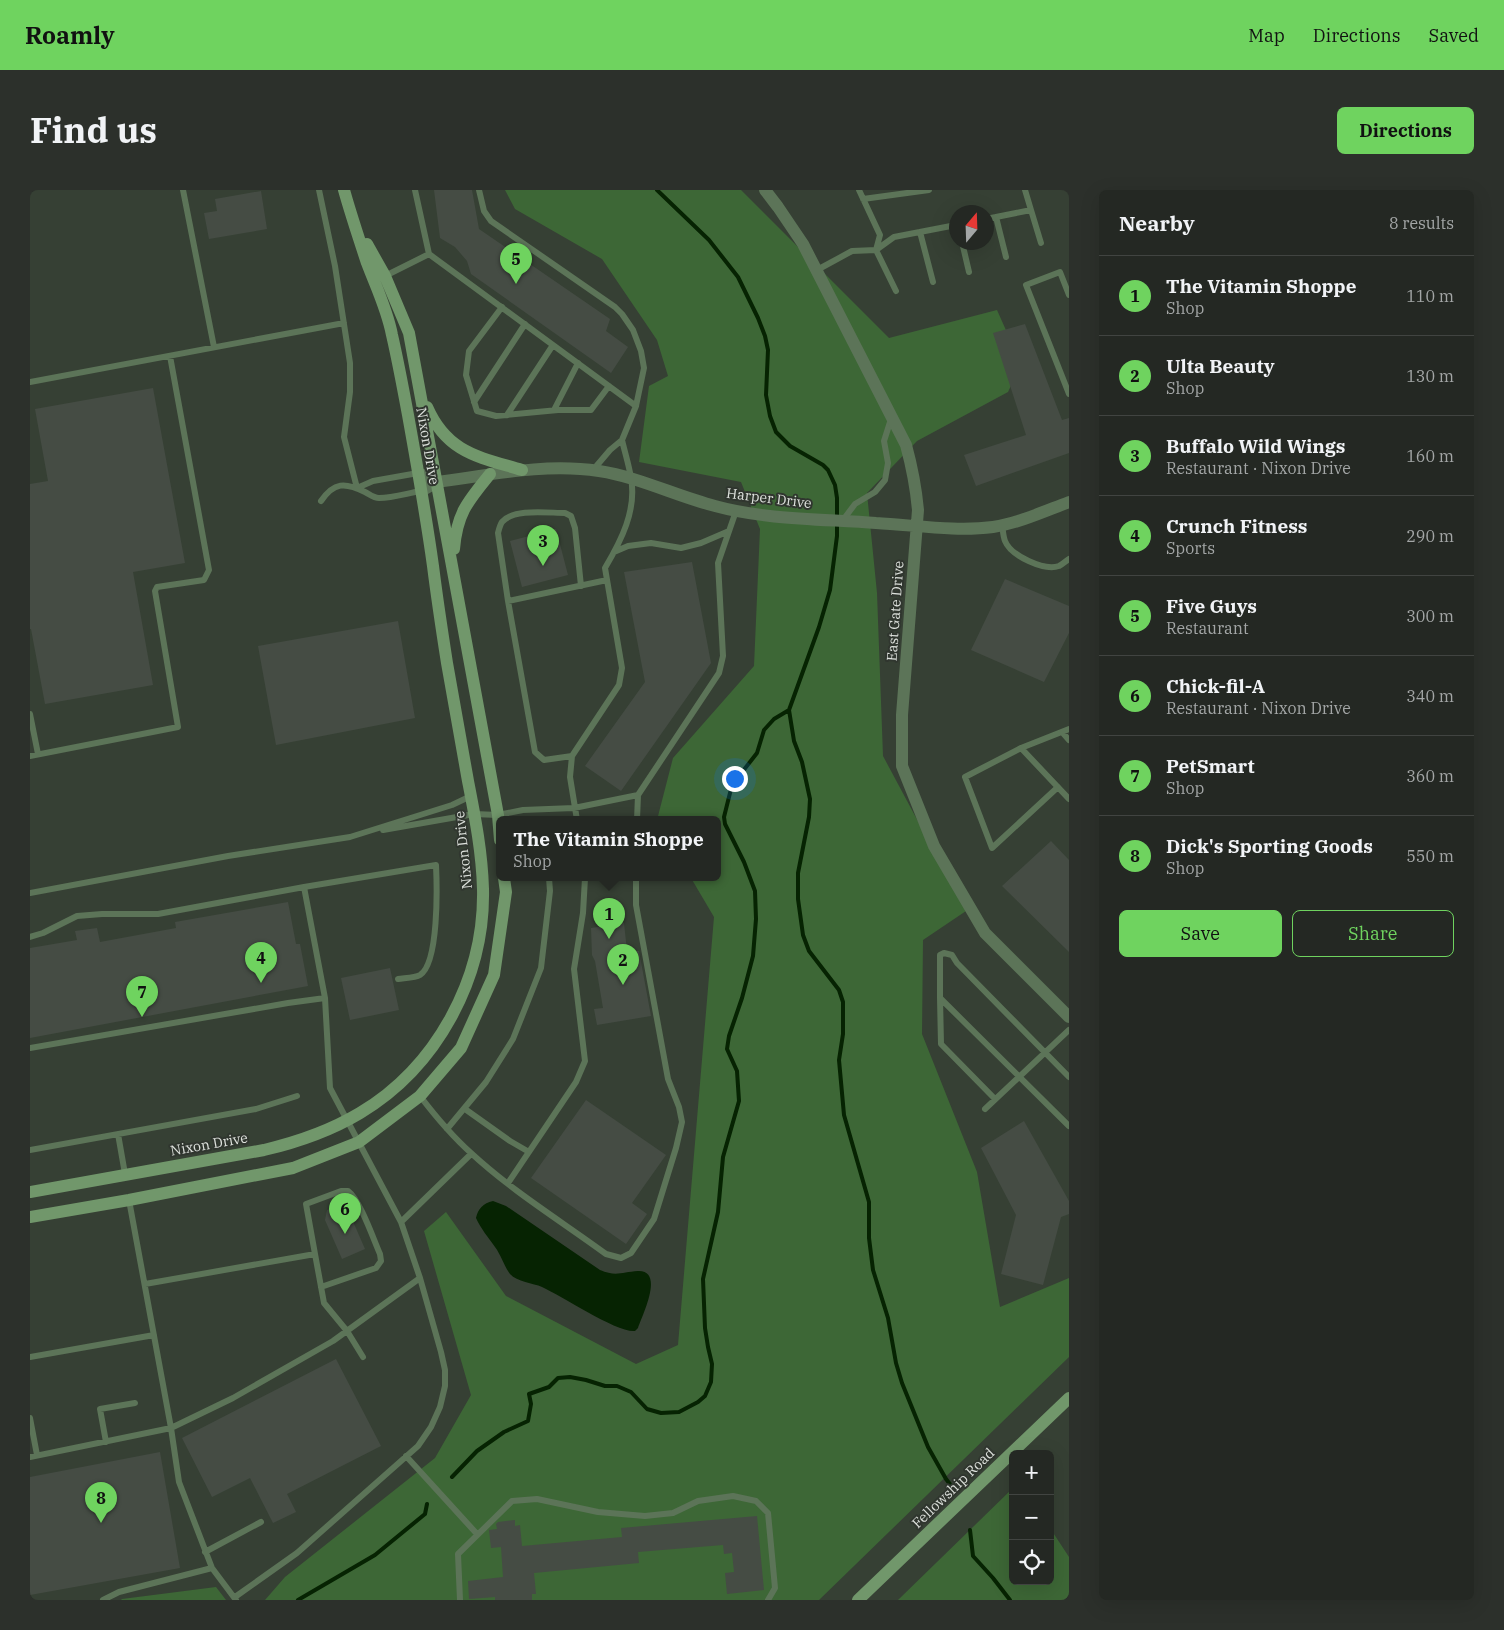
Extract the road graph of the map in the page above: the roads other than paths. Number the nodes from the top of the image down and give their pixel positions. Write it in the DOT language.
graph roads {
  1 [pos="183,190"];
  2 [pos="319,190"];
  3 [pos="344,190"];
  4 [pos="415,190"];
  5 [pos="479,190"];
  6 [pos="765,190"];
  7 [pos="859,190"];
  8 [pos="929,190"];
  9 [pos="1025,190"];
  10 [pos="863,199"];
  11 [pos="1031,210"];
  12 [pos="351,214"];
  13 [pos="996,217"];
  14 [pos="949,226"];
  15 [pos="920,232"];
  16 [pos="1041,244"];
  17 [pos="876,250"];
  18 [pos="964,250"];
  19 [pos="429,254"];
  20 [pos="1006,257"];
  21 [pos="817,270"];
  22 [pos="969,272"];
  23 [pos="385,276"];
  24 [pos="933,282"];
  25 [pos="896,291"];
  26 [pos="1069,294"];
  27 [pos="502,308"];
  28 [pos="344,323"];
  29 [pos="525,324"];
  30 [pos="553,345"];
  31 [pos="214,347"];
  32 [pos="170,356"];
  33 [pos="578,363"];
  34 [pos="30,382"];
  35 [pos="609,386"];
  36 [pos="420,390"];
  37 [pos="1069,394"];
  38 [pos="474,402"];
  39 [pos="636,406"];
  40 [pos="554,410"];
  41 [pos="507,415"];
  42 [pos="891,417"];
  43 [pos="622,440"];
  44 [pos="522,470"];
  45 [pos="592,471"];
  46 [pos="418,473"];
  47 [pos="490,474"];
  48 [pos="632,479"];
  49 [pos="437,482"];
  50 [pos="357,488"];
  51 [pos="421,490"];
  52 [pos="321,501"];
  53 [pos="1069,502"];
  54 [pos="736,511"];
  55 [pos="842,520"];
  56 [pos="1002,525"];
  57 [pos="917,526"];
  58 [pos="729,531"];
  59 [pos="614,552"];
  60 [pos="1069,559"];
  61 [pos="452,566"];
  62 [pos="607,580"];
  63 [pos="581,586"];
  64 [pos="508,601"];
  65 [pos="30,714"];
  66 [pos="1069,729"];
  67 [pos="1062,732"];
  68 [pos="1069,740"];
  69 [pos="1021,748"];
  70 [pos="38,754"];
  71 [pos="30,756"];
  72 [pos="572,756"];
  73 [pos="1058,787"];
  74 [pos="638,795"];
  75 [pos="471,796"];
  76 [pos="1069,800"];
  77 [pos="574,808"];
  78 [pos="474,814"];
  79 [pos="498,815"];
  80 [pos="576,816"];
  81 [pos="637,816"];
  82 [pos="362,833"];
  83 [pos="504,881"];
  84 [pos="549,881"];
  85 [pos="585,881"];
  86 [pos="636,881"];
  87 [pos="304,887"];
  88 [pos="30,892"];
  89 [pos="30,937"];
  90 [pos="398,979"];
  91 [pos="325,998"];
  92 [pos="940,998"];
  93 [pos="1067,1013"];
  94 [pos="1069,1030"];
  95 [pos="30,1048"];
  96 [pos="1045,1052"];
  97 [pos="1020,1076"];
  98 [pos="1069,1078"];
  99 [pos="297,1096"];
  100 [pos="420,1096"];
  101 [pos="995,1099"];
  102 [pos="465,1109"];
  103 [pos="985,1109"];
  104 [pos="348,1120"];
  105 [pos="1069,1126"];
  106 [pos="447,1129"];
  107 [pos="118,1134"];
  108 [pos="359,1142"];
  109 [pos="30,1150"];
  110 [pos="529,1152"];
  111 [pos="471,1154"];
  112 [pos="125,1174"];
  113 [pos="508,1183"];
  114 [pos="30,1192"];
  115 [pos="129,1200"];
  116 [pos="30,1217"];
  117 [pos="400,1222"];
  118 [pos="315,1254"];
  119 [pos="420,1278"];
  120 [pos="144,1284"];
  121 [pos="321,1287"];
  122 [pos="347,1331"];
  123 [pos="154,1335"];
  124 [pos="363,1356"];
  125 [pos="30,1357"];
  126 [pos="1069,1398"];
  127 [pos="134,1403"];
  128 [pos="30,1418"];
  129 [pos="171,1428"];
  130 [pos="106,1442"];
  131 [pos="33,1456"];
  132 [pos="406,1456"];
  133 [pos="261,1522"];
  134 [pos="476,1534"];
  135 [pos="205,1552"];
  136 [pos="212,1568"];
  137 [pos="235,1599"];
  138 [pos="103,1600"];
  139 [pos="460,1600"];
  140 [pos="768,1600"];
  141 [pos="858,1600"];
  1 -- 31 [label="lane"];
  2 -- 28 [label="lane"];
  3 -- 12 [label="street, Nixon Drive"];
  4 -- 19 [label="lane"];
  5 -- 39 [label="lane"];
  6 -- 21 [label="street, East Gate Drive"];
  7 -- 10 [label="lane"];
  8 -- 10 [label="lane"];
  9 -- 11 [label="lane"];
  10 -- 17 [label="lane"];
  11 -- 13 [label="lane"];
  11 -- 16 [label="lane"];
  12 -- 23 [label="street, Nixon Drive"];
  12 -- 46 [label="street, Nixon Drive"];
  13 -- 20 [label="lane"];
  14 -- 15 [label="lane"];
  15 -- 17 [label="lane"];
  15 -- 24 [label="lane"];
  17 -- 21 [label="lane"];
  17 -- 25 [label="lane"];
  18 -- 22 [label="lane"];
  19 -- 23 [label="lane"];
  19 -- 27 [label="lane"];
  21 -- 42 [label="street, East Gate Drive"];
  23 -- 36 [label="street, Nixon Drive"];
  26 -- 37 [label="lane"];
  27 -- 29 [label="lane"];
  27 -- 38 [label="lane"];
  28 -- 31 [label="lane"];
  28 -- 50 [label="lane"];
  29 -- 30 [label="lane"];
  29 -- 38 [label="lane"];
  30 -- 33 [label="lane"];
  30 -- 41 [label="lane"];
  31 -- 32 [label="lane"];
  32 -- 34 [label="lane"];
  32 -- 70 [label="lane"];
  33 -- 35 [label="lane"];
  33 -- 40 [label="lane"];
  35 -- 39 [label="lane"];
  35 -- 40 [label="lane"];
  36 -- 44 [label="street"];
  36 -- 49 [label="street, Nixon Drive"];
  38 -- 41 [label="lane"];
  39 -- 43 [label="lane"];
  40 -- 41 [label="lane"];
  42 -- 55 [label="lane"];
  42 -- 57 [label="street, East Gate Drive"];
  43 -- 45 [label="lane"];
  43 -- 48 [label="lane"];
  44 -- 45 [label="street, Harper Drive"];
  44 -- 47 [label="street, Harper Drive"];
  45 -- 48 [label="street, Harper Drive"];
  46 -- 49 [label="street"];
  46 -- 50 [label="lane"];
  46 -- 51 [label="street, Nixon Drive"];
  47 -- 49 [label="street, Harper Drive"];
  47 -- 61 [label="street"];
  48 -- 54 [label="street, Harper Drive"];
  48 -- 59 [label="lane"];
  49 -- 51 [label="street, Harper Drive"];
  49 -- 61 [label="street, Nixon Drive"];
  50 -- 51 [label="lane, Harper Drive"];
  50 -- 52 [label="lane"];
  51 -- 75 [label="street, Nixon Drive"];
  53 -- 56 [label="street, Harper Drive"];
  54 -- 55 [label="street, Harper Drive"];
  54 -- 58 [label="lane"];
  55 -- 57 [label="street, Harper Drive"];
  56 -- 57 [label="street, Harper Drive"];
  56 -- 60 [label="lane"];
  57 -- 93 [label="street, East Gate Drive"];
  58 -- 59 [label="lane"];
  58 -- 74 [label="lane"];
  59 -- 62 [label="lane"];
  61 -- 79 [label="street, Nixon Drive"];
  62 -- 63 [label="lane"];
  62 -- 72 [label="lane"];
  63 -- 64 [label="lane"];
  63 -- 64 [label="lane"];
  64 -- 72 [label="lane"];
  65 -- 70 [label="lane"];
  66 -- 67 [label="lane"];
  67 -- 68 [label="lane"];
  67 -- 69 [label="lane"];
  69 -- 73 [label="lane"];
  69 -- 73 [label="lane"];
  70 -- 71 [label="lane"];
  72 -- 77 [label="lane"];
  73 -- 76 [label="lane"];
  74 -- 77 [label="lane"];
  74 -- 81 [label="lane"];
  75 -- 78 [label="street, Nixon Drive"];
  75 -- 82 [label="lane"];
  77 -- 79 [label="lane"];
  77 -- 80 [label="lane"];
  78 -- 79 [label="lane"];
  78 -- 82 [label="lane"];
  78 -- 104 [label="street, Nixon Drive"];
  82 -- 88 [label="lane"];
  83 -- 100 [label="street"];
  84 -- 102 [label="lane"];
  85 -- 110 [label="lane"];
  86 -- 113 [label="lane"];
  87 -- 89 [label="lane"];
  87 -- 90 [label="lane"];
  87 -- 91 [label="lane"];
  91 -- 95 [label="lane"];
  91 -- 104 [label="lane"];
  92 -- 96 [label="lane"];
  92 -- 97 [label="lane"];
  92 -- 101 [label="lane"];
  94 -- 96 [label="lane"];
  96 -- 97 [label="lane"];
  96 -- 98 [label="lane"];
  97 -- 101 [label="lane"];
  97 -- 105 [label="lane"];
  99 -- 107 [label="lane"];
  100 -- 106 [label="lane"];
  100 -- 108 [label="street"];
  101 -- 103 [label="lane"];
  102 -- 106 [label="lane"];
  102 -- 110 [label="lane"];
  104 -- 108 [label="lane"];
  104 -- 112 [label="street, Nixon Drive"];
  106 -- 111 [label="lane"];
  107 -- 109 [label="lane"];
  107 -- 112 [label="lane"];
  108 -- 115 [label="street"];
  108 -- 117 [label="lane"];
  110 -- 113 [label="lane"];
  111 -- 113 [label="lane"];
  111 -- 117 [label="lane"];
  112 -- 114 [label="street, Nixon Drive"];
  115 -- 116 [label="street"];
  115 -- 120 [label="lane"];
  117 -- 119 [label="lane"];
  118 -- 120 [label="lane"];
  118 -- 121 [label="lane"];
  118 -- 121 [label="lane"];
  119 -- 122 [label="lane"];
  119 -- 132 [label="lane"];
  120 -- 123 [label="lane"];
  121 -- 122 [label="lane"];
  122 -- 124 [label="lane"];
  122 -- 129 [label="lane"];
  123 -- 125 [label="lane"];
  123 -- 129 [label="lane"];
  126 -- 141 [label="street, Fellowship Road"];
  127 -- 130 [label="lane"];
  128 -- 131 [label="lane"];
  129 -- 130 [label="lane"];
  129 -- 135 [label="lane"];
  130 -- 131 [label="lane"];
  132 -- 134 [label="lane"];
  132 -- 137 [label="lane"];
  133 -- 135 [label="lane"];
  134 -- 139 [label="lane"];
  134 -- 140 [label="lane"];
  135 -- 136 [label="lane"];
  136 -- 137 [label="lane"];
  136 -- 138 [label="lane"];
}
